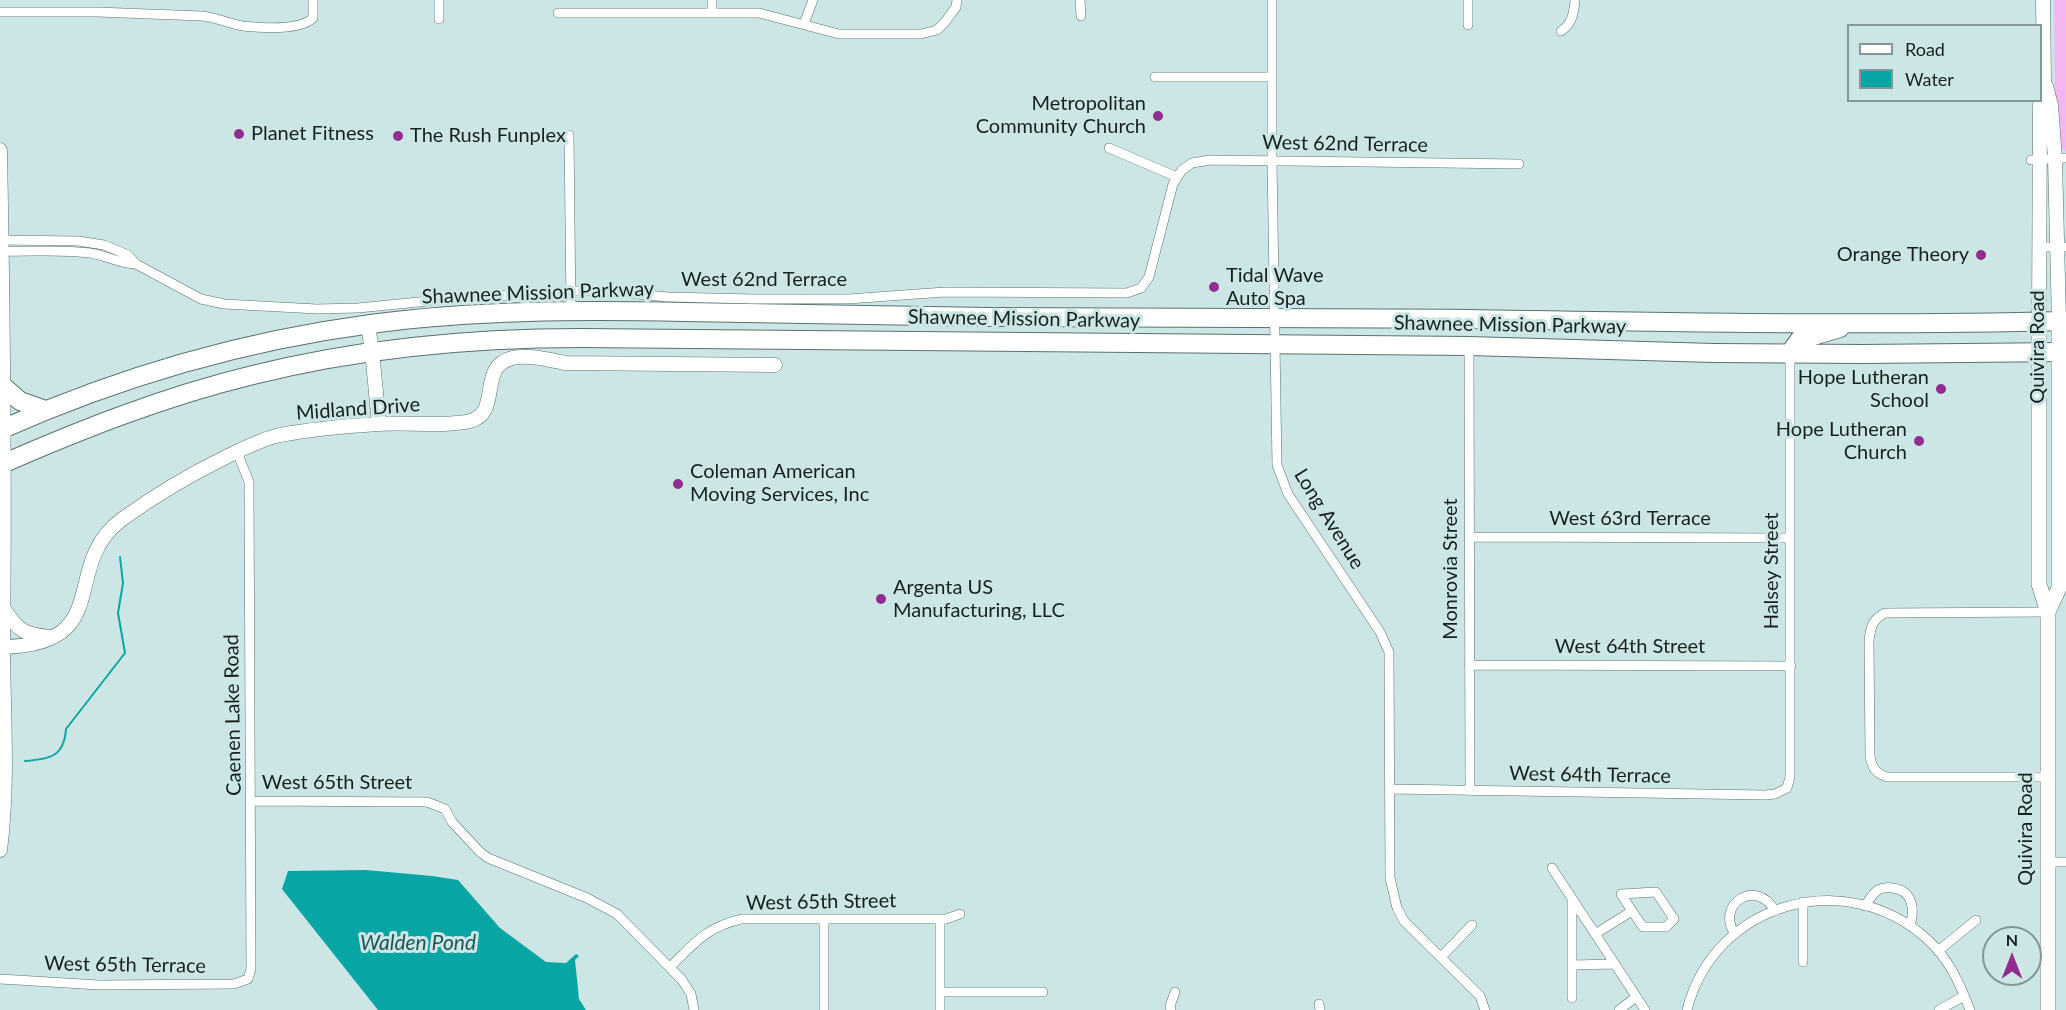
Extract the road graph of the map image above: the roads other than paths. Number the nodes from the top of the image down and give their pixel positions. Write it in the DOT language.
graph roads {
  1 [pos="313,0"];
  2 [pos="439,0"];
  3 [pos="711,0"];
  4 [pos="813,0"];
  5 [pos="957,0"];
  6 [pos="1080,0"];
  7 [pos="1272,0"];
  8 [pos="1468,0"];
  9 [pos="1575,0"];
  10 [pos="2043,0"];
  11 [pos="0,12"];
  12 [pos="558,13"];
  13 [pos="712,13"];
  14 [pos="1081,16"];
  15 [pos="439,19"];
  16 [pos="804,24"];
  17 [pos="1468,25"];
  18 [pos="1561,31"];
  19 [pos="1155,77"];
  20 [pos="1272,77"];
  21 [pos="2042,94"];
  22 [pos="2041,102"];
  23 [pos="569,135"];
  24 [pos="1109,148"];
  25 [pos="0,150"];
  26 [pos="2048,159"];
  27 [pos="1272,160"];
  28 [pos="1519,164"];
  29 [pos="1177,177"];
  30 [pos="1,245"];
  31 [pos="2062,247"];
  32 [pos="2038,248"];
  33 [pos="570,291"];
  34 [pos="571,311"];
  35 [pos="616,311"];
  36 [pos="990,317"];
  37 [pos="1033,317"];
  38 [pos="1275,317"];
  39 [pos="2063,321"];
  40 [pos="2039,322"];
  41 [pos="1860,323"];
  42 [pos="368,325"];
  43 [pos="2,327"];
  44 [pos="537,338"];
  45 [pos="582,338"];
  46 [pos="960,341"];
  47 [pos="993,342"];
  48 [pos="1275,344"];
  49 [pos="1469,346"];
  50 [pos="372,351"];
  51 [pos="2063,352"];
  52 [pos="1790,353"];
  53 [pos="2039,353"];
  54 [pos="775,365"];
  55 [pos="4,387"];
  56 [pos="45,410"];
  57 [pos="379,424"];
  58 [pos="2,428"];
  59 [pos="237,452"];
  60 [pos="3,464"];
  61 [pos="2039,510"];
  62 [pos="2060,510"];
  63 [pos="1470,537"];
  64 [pos="1790,538"];
  65 [pos="4,609"];
  66 [pos="2048,612"];
  67 [pos="53,638"];
  68 [pos="2,647"];
  69 [pos="1469,665"];
  70 [pos="1791,666"];
  71 [pos="2047,777"];
  72 [pos="1787,788"];
  73 [pos="1391,789"];
  74 [pos="1470,791"];
  75 [pos="442,797"];
  76 [pos="252,801"];
  77 [pos="435,805"];
  78 [pos="0,850"];
  79 [pos="2047,862"];
  80 [pos="2066,862"];
  81 [pos="1552,868"];
  82 [pos="1572,899"];
  83 [pos="1803,902"];
  84 [pos="1865,906"];
  85 [pos="1632,911"];
  86 [pos="1775,911"];
  87 [pos="960,914"];
  88 [pos="824,919"];
  89 [pos="940,919"];
  90 [pos="1976,920"];
  91 [pos="1472,925"];
  92 [pos="1910,926"];
  93 [pos="1594,934"];
  94 [pos="1735,934"];
  95 [pos="1938,951"];
  96 [pos="1441,957"];
  97 [pos="1803,962"];
  98 [pos="1614,964"];
  99 [pos="1572,965"];
  100 [pos="670,967"];
  101 [pos="0,979"];
  102 [pos="248,979"];
  103 [pos="940,992"];
  104 [pos="1043,992"];
  105 [pos="1175,992"];
  106 [pos="1964,996"];
  107 [pos="1636,997"];
  108 [pos="1572,999"];
  109 [pos="694,1010"];
  110 [pos="824,1010"];
  111 [pos="940,1010"];
  112 [pos="1171,1010"];
  113 [pos="1485,1010"];
  114 [pos="1619,1010"];
  115 [pos="1645,1010"];
  116 [pos="1687,1010"];
  117 [pos="1939,1010"];
  118 [pos="1970,1010"];
  119 [pos="2048,1010"];
  1 -- 11 [label="street"];
  2 -- 15 [label="street"];
  3 -- 13 [label="street"];
  4 -- 16 [label="street"];
  5 -- 16 [label="street"];
  6 -- 14 [label="street"];
  7 -- 20 [label="street, Long Avenue"];
  8 -- 17 [label="street"];
  9 -- 18 [label="street"];
  10 -- 21 [label="main road, Quivira Road"];
  12 -- 13 [label="street"];
  13 -- 16 [label="street"];
  19 -- 20 [label="street"];
  20 -- 27 [label="street, Long Avenue"];
  22 -- 26 [label="main road, Quivira Road"];
  23 -- 33 [label="street"];
  24 -- 29 [label="street"];
  25 -- 30 [label="main road"];
  26 -- 31 [label="main road, Quivira Road"];
  26 -- 32 [label="main road, Quivira Road"];
  27 -- 28 [label="street, West 62nd Terrace"];
  27 -- 29 [label="street, West 62nd Terrace"];
  27 -- 38 [label="street, Long Avenue"];
  29 -- 33 [label="street, West 62nd Terrace"];
  30 -- 33 [label="street, West 62nd Terrace"];
  30 -- 43 [label="main road"];
  31 -- 32 [label="street"];
  31 -- 39 [label="main road, Quivira Road"];
  32 -- 40 [label="main road, Quivira Road"];
  33 -- 34 [label="street"];
  34 -- 35 [label="highway, Shawnee Mission Parkway"];
  34 -- 42 [label="highway, Shawnee Mission Parkway"];
  34 -- 44 [label="highway"];
  35 -- 36 [label="highway, Shawnee Mission Parkway"];
  35 -- 45 [label="highway"];
  36 -- 37 [label="highway, Shawnee Mission Parkway"];
  36 -- 46 [label="highway"];
  37 -- 38 [label="highway, Shawnee Mission Parkway"];
  37 -- 47 [label="highway"];
  38 -- 41 [label="highway, Shawnee Mission Parkway"];
  38 -- 48 [label="street, Long Avenue"];
  39 -- 40 [label="highway, Shawnee Mission Parkway"];
  39 -- 51 [label="main road, Quivira Road"];
  40 -- 41 [label="highway, Shawnee Mission Parkway"];
  40 -- 53 [label="main road, Quivira Road"];
  41 -- 52 [label="highway"];
  42 -- 50 [label="main road"];
  42 -- 56 [label="highway, Shawnee Mission Parkway"];
  43 -- 55 [label="main road"];
  44 -- 45 [label="highway, Shawnee Mission Parkway"];
  44 -- 50 [label="highway, Shawnee Mission Parkway"];
  45 -- 46 [label="highway, Shawnee Mission Parkway"];
  46 -- 47 [label="highway, Shawnee Mission Parkway"];
  47 -- 48 [label="highway, Shawnee Mission Parkway"];
  48 -- 49 [label="highway, Shawnee Mission Parkway"];
  48 -- 73 [label="street, Long Avenue"];
  49 -- 52 [label="highway, Shawnee Mission Parkway"];
  49 -- 63 [label="street, Monrovia Street"];
  50 -- 57 [label="main road"];
  50 -- 60 [label="highway, Shawnee Mission Parkway"];
  51 -- 53 [label="highway, Shawnee Mission Parkway"];
  51 -- 62 [label="main road, Quivira Road"];
  52 -- 53 [label="highway, Shawnee Mission Parkway"];
  52 -- 64 [label="street, Halsey Street"];
  53 -- 61 [label="main road, Quivira Road"];
  54 -- 57 [label="main road, Midland Drive"];
  55 -- 56 [label="highway"];
  55 -- 58 [label="main road"];
  56 -- 58 [label="highway, Shawnee Mission Parkway"];
  57 -- 59 [label="main road, Midland Drive"];
  58 -- 60 [label="main road"];
  59 -- 67 [label="main road, Midland Drive"];
  59 -- 76 [label="street, Caenen Lake Road"];
  60 -- 65 [label="main road"];
  61 -- 62 [label="main road"];
  61 -- 66 [label="main road, Quivira Road"];
  62 -- 66 [label="main road, Quivira Road"];
  63 -- 64 [label="street, West 63rd Terrace"];
  63 -- 69 [label="street, Monrovia Street"];
  64 -- 70 [label="street, Halsey Street"];
  65 -- 67 [label="main road"];
  65 -- 68 [label="main road"];
  66 -- 71 [label="main road, Quivira Road"];
  66 -- 71 [label="street"];
  67 -- 68 [label="main road, Midland Drive"];
  68 -- 78 [label="main road"];
  69 -- 70 [label="street, West 64th Street"];
  69 -- 74 [label="street, Monrovia Street"];
  70 -- 72 [label="street, Halsey Street"];
  71 -- 79 [label="main road, Quivira Road"];
  72 -- 74 [label="street, West 64th Terrace"];
  73 -- 74 [label="street, West 64th Terrace"];
  73 -- 96 [label="street, Long Avenue"];
  75 -- 77 [label="street"];
  76 -- 77 [label="street, West 65th Street"];
  76 -- 102 [label="street, Caenen Lake Road"];
  77 -- 100 [label="street, West 65th Street"];
  79 -- 80 [label="street"];
  79 -- 119 [label="main road, Quivira Road"];
  81 -- 82 [label="street"];
  82 -- 93 [label="street"];
  82 -- 99 [label="street"];
  83 -- 84 [label="street"];
  83 -- 86 [label="street"];
  83 -- 97 [label="street"];
  84 -- 92 [label="street"];
  84 -- 92 [label="street"];
  85 -- 85 [label="street"];
  85 -- 93 [label="street"];
  86 -- 94 [label="street"];
  86 -- 94 [label="street"];
  87 -- 89 [label="street, West 65th Street"];
  88 -- 89 [label="street, West 65th Street"];
  88 -- 100 [label="street, West 65th Street"];
  88 -- 110 [label="street"];
  89 -- 103 [label="street"];
  90 -- 95 [label="street"];
  91 -- 96 [label="street"];
  92 -- 95 [label="street"];
  93 -- 98 [label="street"];
  94 -- 116 [label="street"];
  95 -- 106 [label="street"];
  96 -- 113 [label="street, Long Avenue"];
  98 -- 99 [label="street"];
  98 -- 107 [label="street"];
  99 -- 108 [label="street"];
  100 -- 109 [label="street"];
  101 -- 102 [label="street, West 65th Terrace"];
  103 -- 104 [label="street"];
  103 -- 111 [label="street"];
  105 -- 112 [label="street"];
  106 -- 117 [label="street"];
  106 -- 118 [label="street"];
  107 -- 114 [label="street"];
  107 -- 115 [label="street"];
}
